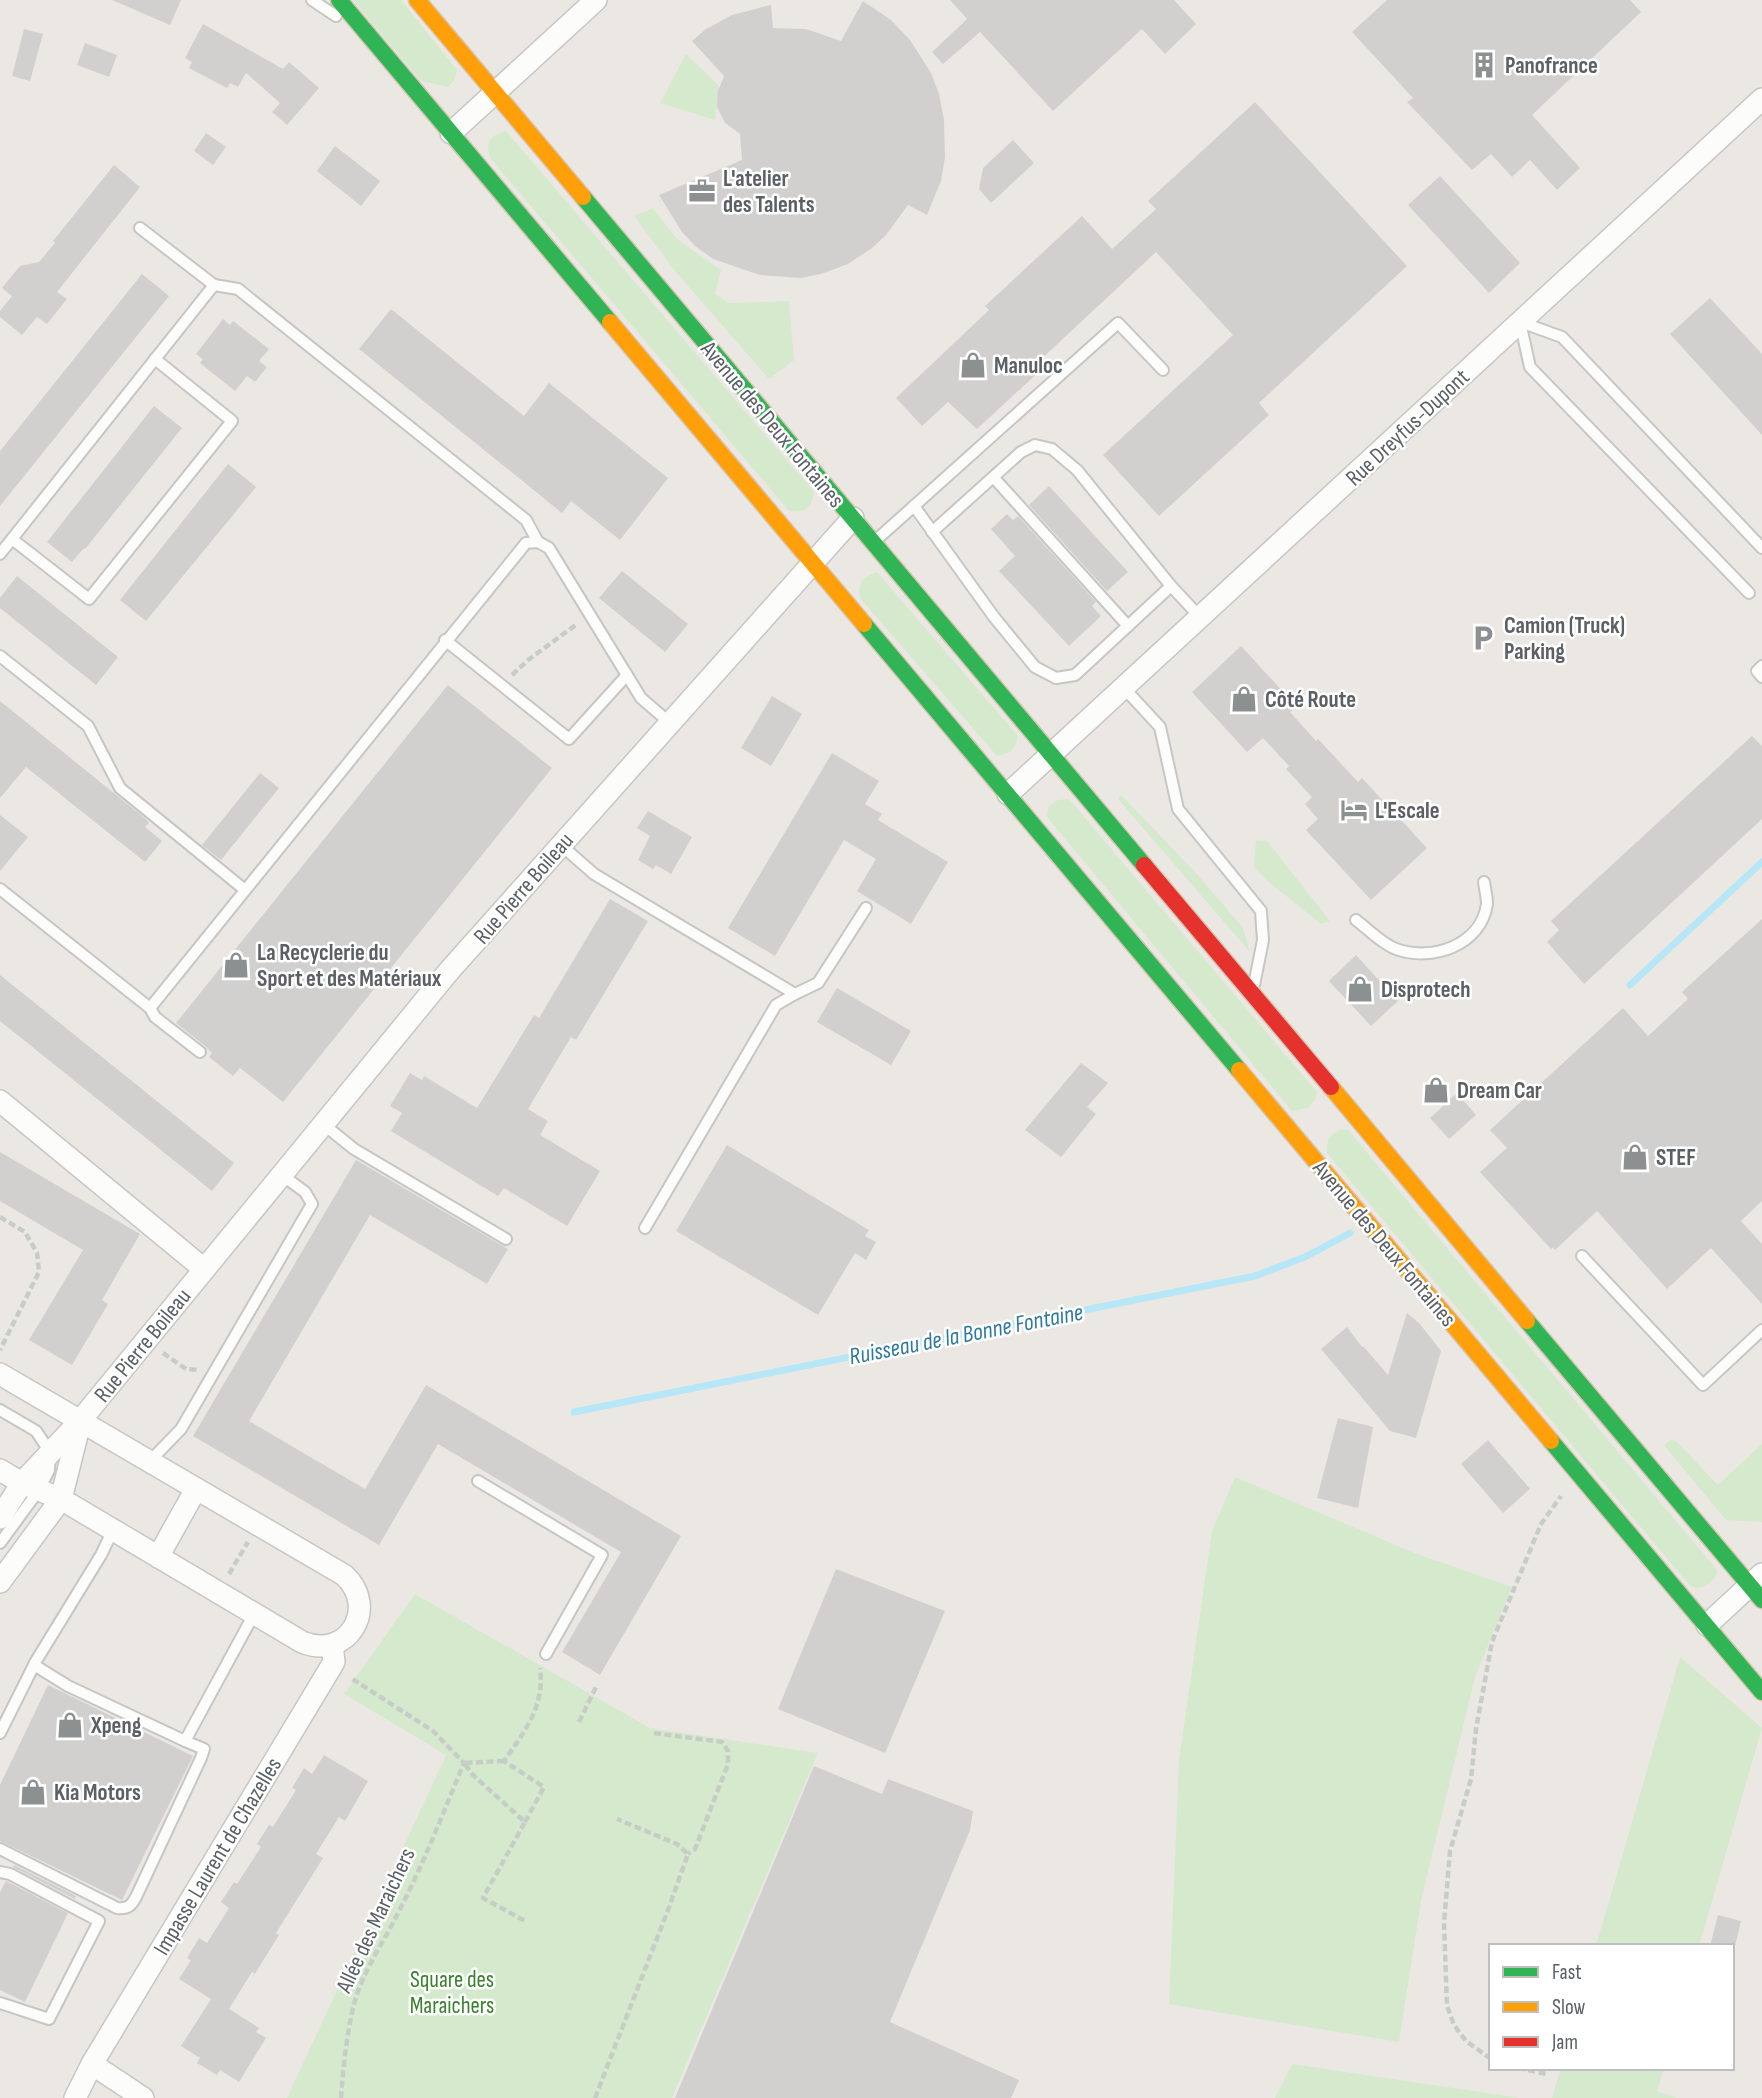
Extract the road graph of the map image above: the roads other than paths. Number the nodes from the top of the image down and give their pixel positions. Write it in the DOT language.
graph roads {
  1 [pos="312,0"];
  2 [pos="339,0"];
  3 [pos="417,0"];
  4 [pos="596,0"];
  5 [pos="371,38"];
  6 [pos="495,93"];
  7 [pos="1762,99"];
  8 [pos="451,133"];
  9 [pos="140,228"];
  10 [pos="214,285"];
  11 [pos="1520,322"];
  12 [pos="155,359"];
  13 [pos="1163,370"];
  14 [pos="994,478"];
  15 [pos="914,506"];
  16 [pos="853,518"];
  17 [pos="932,532"];
  18 [pos="12,539"];
  19 [pos="538,542"];
  20 [pos="873,543"];
  21 [pos="1762,548"];
  22 [pos="0,554"];
  23 [pos="812,564"];
  24 [pos="1171,586"];
  25 [pos="1749,593"];
  26 [pos="1200,617"];
  27 [pos="1128,626"];
  28 [pos="445,640"];
  29 [pos="0,656"];
  30 [pos="1762,666"];
  31 [pos="627,675"];
  32 [pos="1762,677"];
  33 [pos="1124,688"];
  34 [pos="670,723"];
  35 [pos="1051,755"];
  36 [pos="1009,794"];
  37 [pos="561,845"];
  38 [pos="1484,882"];
  39 [pos="0,889"];
  40 [pos="245,890"];
  41 [pos="866,908"];
  42 [pos="1356,920"];
  43 [pos="795,994"];
  44 [pos="1252,994"];
  45 [pos="150,1008"];
  46 [pos="200,1052"];
  47 [pos="0,1101"];
  48 [pos="323,1124"];
  49 [pos="282,1175"];
  50 [pos="645,1228"];
  51 [pos="506,1239"];
  52 [pos="1582,1256"];
  53 [pos="204,1269"];
  54 [pos="1762,1330"];
  55 [pos="0,1374"];
  56 [pos="0,1410"];
  57 [pos="80,1421"];
  58 [pos="50,1452"];
  59 [pos="149,1462"];
  60 [pos="0,1470"];
  61 [pos="478,1482"];
  62 [pos="31,1487"];
  63 [pos="196,1489"];
  64 [pos="61,1499"];
  65 [pos="0,1518"];
  66 [pos="113,1530"];
  67 [pos="0,1542"];
  68 [pos="158,1557"];
  69 [pos="0,1582"];
  70 [pos="1758,1586"];
  71 [pos="254,1614"];
  72 [pos="1707,1625"];
  73 [pos="332,1645"];
  74 [pos="546,1654"];
  75 [pos="34,1665"];
  76 [pos="1762,1692"];
  77 [pos="0,1733"];
  78 [pos="185,1741"];
  79 [pos="0,1849"];
  80 [pos="0,1872"];
  81 [pos="0,2003"];
  82 [pos="92,2064"];
  83 [pos="75,2098"];
  84 [pos="143,2098"];
  1 -- 5 [label="lane"];
  2 -- 5 [label="main road, Avenue des Deux Fontaines"];
  3 -- 6 [label="main road, Avenue des Deux Fontaines"];
  4 -- 6 [label="street"];
  5 -- 8 [label="main road, Avenue des Deux Fontaines"];
  6 -- 8 [label="street"];
  6 -- 16 [label="main road, Avenue des Deux Fontaines"];
  7 -- 11 [label="street, Rue Dreyfus-Dupont"];
  8 -- 23 [label="main road, Avenue des Deux Fontaines"];
  9 -- 10 [label="lane"];
  10 -- 12 [label="lane"];
  10 -- 19 [label="lane"];
  11 -- 21 [label="lane"];
  11 -- 25 [label="lane"];
  11 -- 26 [label="street, Rue Dreyfus-Dupont"];
  12 -- 18 [label="lane"];
  12 -- 18 [label="lane"];
  13 -- 15 [label="lane"];
  14 -- 17 [label="lane"];
  14 -- 24 [label="lane"];
  14 -- 27 [label="lane"];
  15 -- 17 [label="lane"];
  15 -- 20 [label="lane"];
  16 -- 20 [label="main road, Avenue des Deux Fontaines"];
  16 -- 23 [label="street, Rue Pierre Boileau"];
  17 -- 27 [label="lane"];
  18 -- 22 [label="lane"];
  19 -- 28 [label="lane"];
  19 -- 31 [label="lane"];
  20 -- 35 [label="main road, Avenue des Deux Fontaines"];
  23 -- 34 [label="street, Rue Pierre Boileau"];
  23 -- 36 [label="main road, Avenue des Deux Fontaines"];
  24 -- 26 [label="lane"];
  24 -- 27 [label="lane"];
  26 -- 33 [label="street, Rue Dreyfus-Dupont"];
  28 -- 31 [label="lane"];
  28 -- 40 [label="lane"];
  29 -- 40 [label="lane"];
  30 -- 32 [label="lane"];
  31 -- 34 [label="lane"];
  33 -- 35 [label="street, Rue Dreyfus-Dupont"];
  33 -- 44 [label="lane"];
  34 -- 37 [label="street, Rue Pierre Boileau"];
  35 -- 36 [label="street"];
  35 -- 44 [label="main road, Avenue des Deux Fontaines"];
  36 -- 72 [label="main road, Avenue des Deux Fontaines"];
  37 -- 43 [label="lane"];
  37 -- 48 [label="street, Rue Pierre Boileau"];
  38 -- 42 [label="lane"];
  39 -- 45 [label="lane"];
  40 -- 45 [label="lane"];
  41 -- 43 [label="lane"];
  43 -- 50 [label="lane"];
  44 -- 70 [label="main road, Avenue des Deux Fontaines"];
  45 -- 46 [label="lane"];
  47 -- 53 [label="street, Rue Pierre Boileau"];
  48 -- 49 [label="street, Rue Pierre Boileau"];
  48 -- 51 [label="lane"];
  49 -- 53 [label="street, Rue Pierre Boileau"];
  49 -- 59 [label="lane"];
  52 -- 54 [label="lane"];
  53 -- 57 [label="street, Rue Pierre Boileau"];
  55 -- 57 [label="street"];
  56 -- 58 [label="lane"];
  57 -- 58 [label="street, Rue Pierre Boileau"];
  57 -- 59 [label="street"];
  57 -- 64 [label="street, Rue Pierre Boileau"];
  58 -- 62 [label="street, Rue Pierre Boileau"];
  59 -- 63 [label="street"];
  60 -- 62 [label="street"];
  61 -- 74 [label="lane"];
  62 -- 64 [label="street"];
  62 -- 65 [label="street, Rue Pierre Boileau"];
  62 -- 67 [label="lane, Rue Pierre Boileau"];
  63 -- 68 [label="street"];
  63 -- 73 [label="street"];
  64 -- 66 [label="street"];
  64 -- 69 [label="street, Rue Pierre Boileau"];
  66 -- 68 [label="street"];
  66 -- 75 [label="lane"];
  68 -- 71 [label="street"];
  70 -- 72 [label="street"];
  71 -- 73 [label="street"];
  71 -- 78 [label="lane"];
  72 -- 76 [label="main road, Avenue des Deux Fontaines"];
  73 -- 82 [label="street, Impasse Laurent de Chazelles"];
  75 -- 77 [label="lane"];
  75 -- 78 [label="lane"];
  78 -- 79 [label="lane"];
  80 -- 81 [label="lane"];
  82 -- 83 [label="street, Impasse Laurent de Chazelles"];
  82 -- 84 [label="street"];
}
